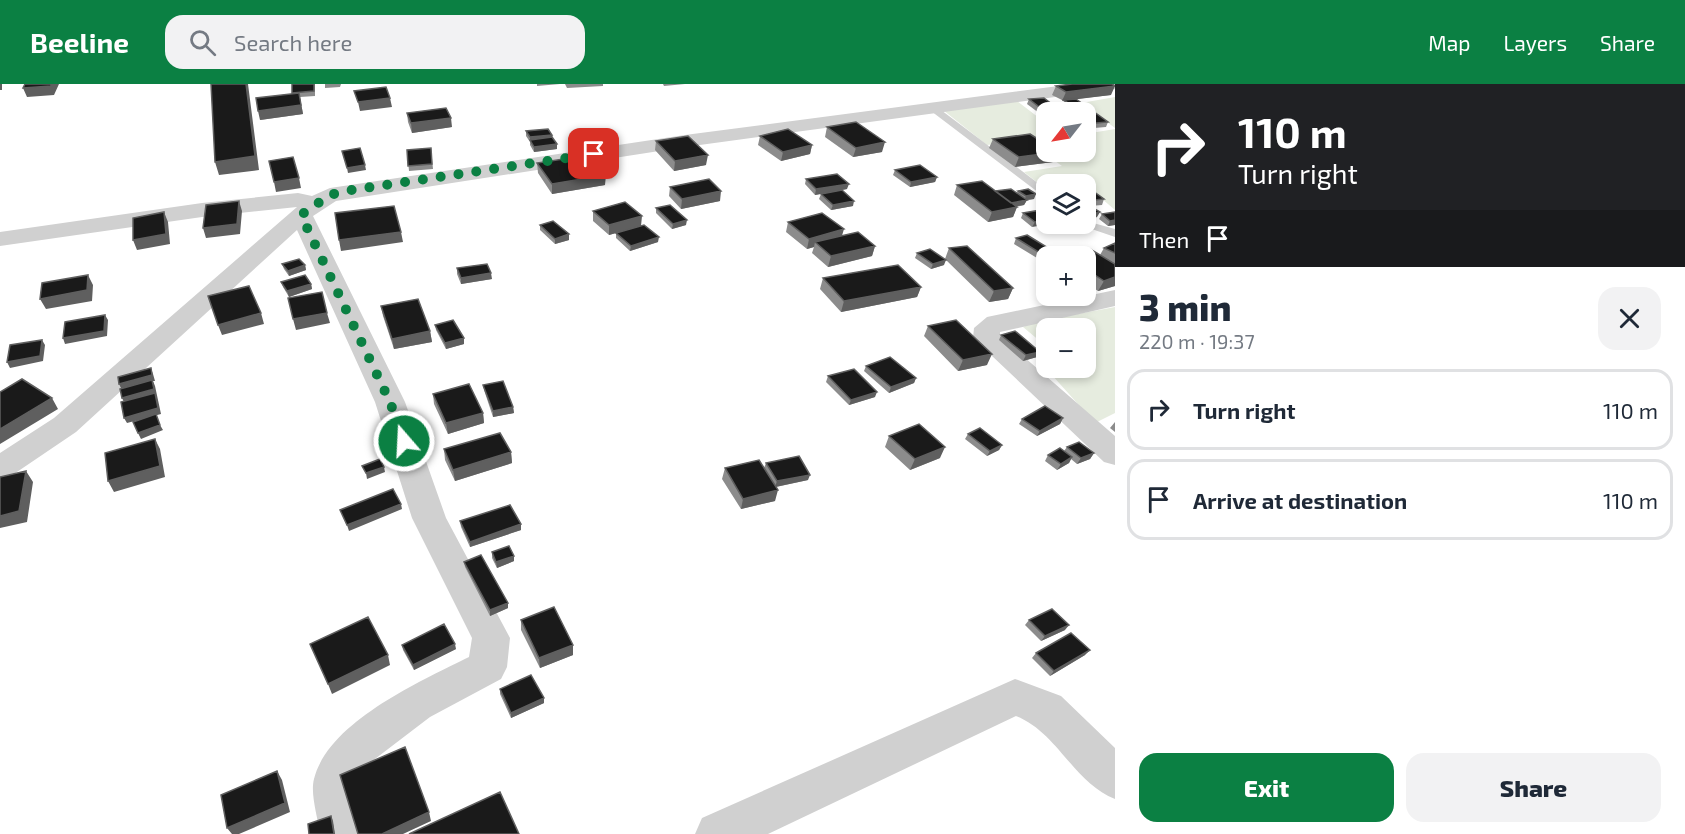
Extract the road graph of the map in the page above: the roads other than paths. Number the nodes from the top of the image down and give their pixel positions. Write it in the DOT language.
graph roads {
  1 [pos="1115,84"];
  2 [pos="934,109"];
  3 [pos="1036,188"];
  4 [pos="308,209"];
  5 [pos="1096,228"];
  6 [pos="1115,233"];
  7 [pos="0,239"];
  8 [pos="1115,298"];
  9 [pos="1115,454"];
  10 [pos="0,468"];
  11 [pos="1115,778"];
  12 [pos="343,834"];
  13 [pos="718,834"];
  1 -- 2 [label="street"];
  2 -- 3 [label="lane"];
  2 -- 4 [label="street"];
  4 -- 7 [label="street"];
  4 -- 10 [label="street"];
  4 -- 12 [label="street"];
  5 -- 6 [label="lane"];
  8 -- 9 [label="street"];
  11 -- 13 [label="street"];
}
